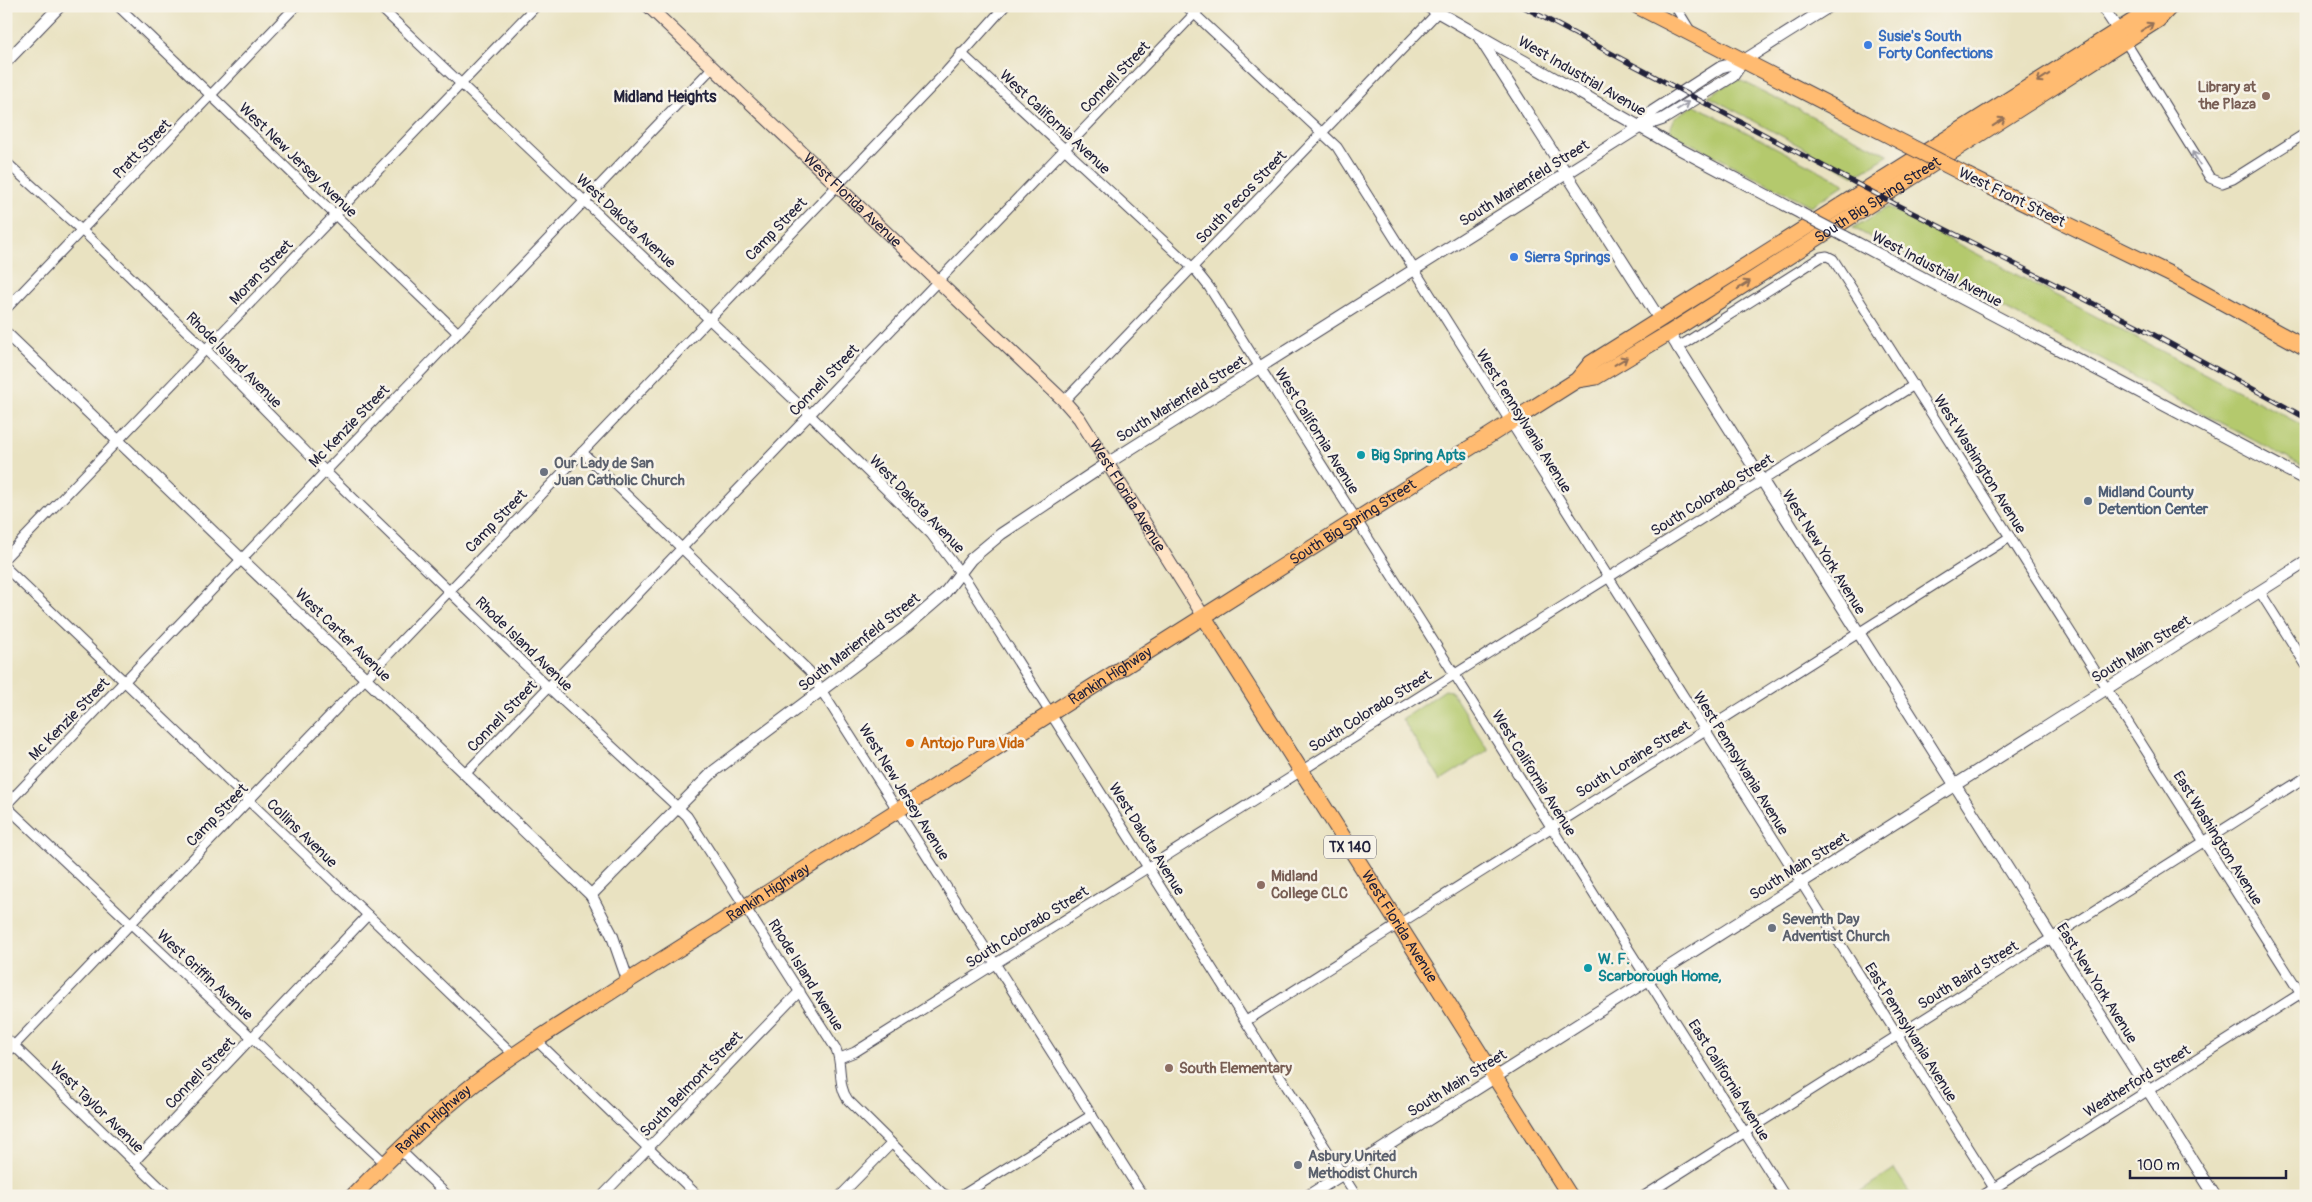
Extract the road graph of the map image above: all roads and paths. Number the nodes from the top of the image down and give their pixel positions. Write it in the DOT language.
graph roads {
  1 [pos="60,6"];
  2 [pos="118,6"];
  3 [pos="296,6"];
  4 [pos="379,6"];
  5 [pos="536,6"];
  6 [pos="648,6"];
  7 [pos="1005,6"];
  8 [pos="1186,6"];
  9 [pos="1202,6"];
  10 [pos="1427,6"];
  11 [pos="1637,6"];
  12 [pos="1675,6"];
  13 [pos="1830,6"];
  14 [pos="2102,6"];
  15 [pos="2160,6"];
  16 [pos="2171,6"];
  17 [pos="1438,12"];
  18 [pos="1195,14"];
  19 [pos="1478,34"];
  20 [pos="1693,35"];
  21 [pos="2121,36"];
  22 [pos="961,53"];
  23 [pos="1743,61"];
  24 [pos="6,62"];
  25 [pos="712,68"];
  26 [pos="462,84"];
  27 [pos="211,96"];
  28 [pos="1640,127"];
  29 [pos="1322,132"];
  30 [pos="2306,133"];
  31 [pos="1065,149"];
  32 [pos="6,162"];
  33 [pos="1566,174"];
  34 [pos="837,186"];
  35 [pos="584,201"];
  36 [pos="336,215"];
  37 [pos="81,232"];
  38 [pos="1827,256"];
  39 [pos="1192,268"];
  40 [pos="1413,271"];
  41 [pos="938,282"];
  42 [pos="6,310"];
  43 [pos="709,319"];
  44 [pos="1660,320"];
  45 [pos="6,332"];
  46 [pos="458,333"];
  47 [pos="1669,333"];
  48 [pos="2304,345"];
  49 [pos="1676,348"];
  50 [pos="206,350"];
  51 [pos="1260,367"];
  52 [pos="1577,380"];
  53 [pos="1914,385"];
  54 [pos="1064,401"];
  55 [pos="810,415"];
  56 [pos="1510,423"];
  57 [pos="118,440"];
  58 [pos="582,452"];
  59 [pos="1108,464"];
  60 [pos="325,470"];
  61 [pos="2306,480"];
  62 [pos="1761,481"];
  63 [pos="1357,520"];
  64 [pos="2010,537"];
  65 [pos="682,548"];
  66 [pos="6,557"];
  67 [pos="242,559"];
  68 [pos="2306,562"];
  69 [pos="6,568"];
  70 [pos="961,572"];
  71 [pos="1607,578"];
  72 [pos="449,590"];
  73 [pos="2260,592"];
  74 [pos="1204,617"];
  75 [pos="1858,634"];
  76 [pos="2306,665"];
  77 [pos="1455,674"];
  78 [pos="367,678"];
  79 [pos="124,682"];
  80 [pos="548,687"];
  81 [pos="2107,689"];
  82 [pos="823,690"];
  83 [pos="1052,714"];
  84 [pos="1705,731"];
  85 [pos="1301,771"];
  86 [pos="466,773"];
  87 [pos="2306,777"];
  88 [pos="1954,786"];
  89 [pos="249,801"];
  90 [pos="6,806"];
  91 [pos="678,807"];
  92 [pos="899,811"];
  93 [pos="1552,827"];
  94 [pos="2204,842"];
  95 [pos="1149,867"];
  96 [pos="1800,883"];
  97 [pos="591,895"];
  98 [pos="746,908"];
  99 [pos="368,915"];
  100 [pos="132,924"];
  101 [pos="1398,924"];
  102 [pos="2052,938"];
  103 [pos="996,964"];
  104 [pos="1648,980"];
  105 [pos="628,981"];
  106 [pos="800,991"];
  107 [pos="2303,992"];
  108 [pos="2306,1002"];
  109 [pos="1246,1021"];
  110 [pos="1898,1036"];
  111 [pos="6,1038"];
  112 [pos="252,1038"];
  113 [pos="537,1041"];
  114 [pos="14,1046"];
  115 [pos="6,1054"];
  116 [pos="514,1055"];
  117 [pos="840,1058"];
  118 [pos="1495,1077"];
  119 [pos="2148,1090"];
  120 [pos="1092,1115"];
  121 [pos="1745,1132"];
  122 [pos="891,1144"];
  123 [pos="649,1147"];
  124 [pos="399,1149"];
  125 [pos="134,1162"];
  126 [pos="385,1163"];
  127 [pos="1342,1174"];
  128 [pos="1997,1192"];
  129 [pos="169,1196"];
  130 [pos="353,1196"];
  131 [pos="448,1196"];
  132 [pos="602,1196"];
  133 [pos="698,1196"];
  134 [pos="840,1196"];
  135 [pos="948,1196"];
  136 [pos="961,1196"];
  137 [pos="1143,1196"];
  138 [pos="1308,1196"];
  139 [pos="1356,1196"];
  140 [pos="1570,1196"];
  141 [pos="1644,1196"];
  142 [pos="1786,1196"];
  143 [pos="1982,1196"];
  144 [pos="2215,1196"];
  1 -- 24 [label="street"];
  2 -- 27 [label="street, West New Jersey Avenue"];
  3 -- 27 [label="street, Pratt Street"];
  4 -- 26 [label="street, West Dakota Avenue"];
  5 -- 26 [label="street, Moran Street"];
  6 -- 25 [label="main road, West Florida Avenue"];
  7 -- 22 [label="street, Camp Street"];
  8 -- 18 [label="street, West Pennsylvania Avenue"];
  9 -- 18 [label="street, Connell Street"];
  10 -- 17 [label="street, West Industrial Avenue"];
  11 -- 20 [label="main road, West Front Street"];
  12 -- 20 [label="street"];
  13 -- 23 [label="street, South Marienfeld Street"];
  14 -- 21 [label="street"];
  15 -- 21 [label="main road, South Big Spring Street"];
  21 -- 16 [label="main road, South Big Spring Street, one-way"];
  17 -- 19 [label="street, West Industrial Avenue"];
  17 -- 29 [label="street, South Pecos Street"];
  18 -- 29 [label="street, West Pennsylvania Avenue"];
  18 -- 31 [label="street, Connell Street"];
  19 -- 28 [label="street, West Industrial Avenue"];
  19 -- 33 [label="street"];
  20 -- 23 [label="main road, West Front Street"];
  30 -- 21 [label="street, one-way"];
  21 -- 44 [label="main road, South Big Spring Street, one-way"];
  47 -- 21 [label="main road, South Big Spring Street, one-way"];
  22 -- 31 [label="street, West California Avenue"];
  22 -- 34 [label="street, Camp Street"];
  23 -- 28 [label="street, South Marienfeld Street"];
  23 -- 48 [label="main road, West Front Street, bridge"];
  25 -- 34 [label="main road, West Florida Avenue"];
  25 -- 35 [label="street, Mc Kenzie Street"];
  26 -- 35 [label="street, West Dakota Avenue"];
  26 -- 36 [label="street, Moran Street"];
  27 -- 36 [label="street, West New Jersey Avenue"];
  27 -- 37 [label="street, Pratt Street"];
  28 -- 33 [label="street, South Marienfeld Street"];
  28 -- 61 [label="street, West Industrial Avenue, bridge"];
  29 -- 39 [label="street, South Pecos Street"];
  29 -- 40 [label="street, West Pennsylvania Avenue"];
  31 -- 39 [label="street, West California Avenue"];
  31 -- 41 [label="street, Connell Street"];
  32 -- 37 [label="street, Rhode Island Avenue"];
  33 -- 40 [label="street, South Marienfeld Street"];
  33 -- 44 [label="street"];
  34 -- 41 [label="main road, West Florida Avenue"];
  34 -- 43 [label="street, Camp Street"];
  35 -- 43 [label="street, West Dakota Avenue"];
  35 -- 46 [label="street, Mc Kenzie Street"];
  36 -- 46 [label="street, West New Jersey Avenue"];
  36 -- 50 [label="street, Moran Street"];
  37 -- 42 [label="street, Pratt Street"];
  37 -- 50 [label="street, Rhode Island Avenue"];
  38 -- 49 [label="street, South Big Spring Street"];
  38 -- 53 [label="street, West Washington Avenue"];
  39 -- 51 [label="street, West California Avenue"];
  39 -- 54 [label="street, South Pecos Street"];
  40 -- 51 [label="street, South Marienfeld Street"];
  40 -- 56 [label="street, West Pennsylvania Avenue"];
  41 -- 54 [label="main road, West Florida Avenue"];
  41 -- 55 [label="street, Connell Street"];
  43 -- 55 [label="street, West Dakota Avenue"];
  43 -- 58 [label="street, Camp Street"];
  44 -- 52 [label="main road, South Big Spring Street"];
  45 -- 57 [label="street, West Carter Avenue"];
  46 -- 60 [label="street, Mc Kenzie Street"];
  47 -- 49 [label="street, West New York Avenue"];
  52 -- 47 [label="main road, South Big Spring Street, one-way"];
  49 -- 62 [label="street, West New York Avenue"];
  50 -- 57 [label="street, Moran Street"];
  50 -- 60 [label="street, Rhode Island Avenue"];
  51 -- 59 [label="street, South Marienfeld Street"];
  51 -- 63 [label="street, West California Avenue"];
  52 -- 56 [label="main road, South Big Spring Street"];
  53 -- 62 [label="street, South Colorado Street"];
  53 -- 64 [label="street, West Washington Avenue"];
  54 -- 59 [label="main road, West Florida Avenue"];
  55 -- 65 [label="street, Connell Street"];
  55 -- 70 [label="street, West Dakota Avenue"];
  56 -- 63 [label="main road, South Big Spring Street"];
  56 -- 71 [label="street, West Pennsylvania Avenue"];
  57 -- 66 [label="street, Moran Street"];
  57 -- 67 [label="street, West Carter Avenue"];
  58 -- 65 [label="street, West New Jersey Avenue"];
  58 -- 72 [label="street, Camp Street"];
  59 -- 70 [label="street, South Marienfeld Street"];
  59 -- 74 [label="main road, West Florida Avenue"];
  60 -- 67 [label="street, Mc Kenzie Street"];
  60 -- 72 [label="street, Rhode Island Avenue"];
  62 -- 71 [label="street, South Colorado Street"];
  62 -- 75 [label="street, West New York Avenue"];
  63 -- 74 [label="main road, South Big Spring Street"];
  63 -- 77 [label="street, West California Avenue"];
  64 -- 75 [label="street, South Loraine Street"];
  64 -- 81 [label="street, West Washington Avenue"];
  65 -- 80 [label="street, Connell Street"];
  65 -- 82 [label="street, West New Jersey Avenue"];
  67 -- 78 [label="street, West Carter Avenue"];
  67 -- 79 [label="street, Mc Kenzie Street"];
  68 -- 73 [label="street, South Main Street"];
  69 -- 79 [label="street, Collins Avenue"];
  70 -- 82 [label="street, South Marienfeld Street"];
  70 -- 83 [label="street, West Dakota Avenue"];
  71 -- 77 [label="street, South Colorado Street"];
  71 -- 84 [label="street, West Pennsylvania Avenue"];
  72 -- 78 [label="street, Camp Street"];
  72 -- 80 [label="street, Rhode Island Avenue"];
  73 -- 76 [label="street"];
  73 -- 81 [label="street, South Main Street"];
  74 -- 83 [label="main road, Rankin Highway"];
  74 -- 85 [label="main road, West Florida Avenue / TX 140"];
  75 -- 84 [label="street, South Loraine Street"];
  75 -- 88 [label="street, West New York Avenue"];
  77 -- 85 [label="street, South Colorado Street"];
  77 -- 93 [label="street, West California Avenue"];
  78 -- 86 [label="street, West Carter Avenue"];
  78 -- 89 [label="street, Camp Street"];
  79 -- 89 [label="street, Collins Avenue"];
  79 -- 90 [label="street, Mc Kenzie Street"];
  80 -- 86 [label="street, Connell Street"];
  80 -- 91 [label="street, Rhode Island Avenue"];
  81 -- 88 [label="street, South Main Street"];
  81 -- 94 [label="street, East Washington Avenue"];
  82 -- 91 [label="street, South Marienfeld Street"];
  82 -- 92 [label="street, West New Jersey Avenue"];
  83 -- 92 [label="main road, Rankin Highway"];
  83 -- 95 [label="street, West Dakota Avenue"];
  84 -- 93 [label="street, South Loraine Street"];
  84 -- 96 [label="street, West Pennsylvania Avenue"];
  85 -- 95 [label="street, South Colorado Street"];
  85 -- 101 [label="main road, West Florida Avenue / TX 140"];
  86 -- 97 [label="street, West Carter Avenue"];
  87 -- 94 [label="street, South Baird Street"];
  88 -- 96 [label="street, South Main Street"];
  88 -- 102 [label="street, East New York Avenue"];
  89 -- 99 [label="street, Collins Avenue"];
  89 -- 100 [label="street, Camp Street"];
  90 -- 100 [label="street, West Griffin Avenue"];
  91 -- 97 [label="street, South Marienfeld Street"];
  91 -- 98 [label="street, Rhode Island Avenue"];
  92 -- 98 [label="main road, Rankin Highway"];
  92 -- 103 [label="street, West New Jersey Avenue"];
  93 -- 101 [label="street, South Loraine Street"];
  93 -- 104 [label="street, West California Avenue"];
  94 -- 102 [label="street, South Baird Street"];
  94 -- 107 [label="street, East Washington Avenue"];
  95 -- 103 [label="street, South Colorado Street"];
  95 -- 109 [label="street, West Dakota Avenue"];
  96 -- 104 [label="street, South Main Street"];
  96 -- 110 [label="street, East Pennsylvania Avenue"];
  97 -- 105 [label="street, West Carter Avenue"];
  98 -- 105 [label="main road, Rankin Highway"];
  98 -- 106 [label="street, Rhode Island Avenue"];
  99 -- 112 [label="street, Connell Street"];
  99 -- 116 [label="street, Collins Avenue"];
  100 -- 112 [label="street, West Griffin Avenue"];
  100 -- 114 [label="street, Camp Street"];
  101 -- 109 [label="street, South Loraine Street"];
  101 -- 118 [label="main road, West Florida Avenue / TX 140"];
  102 -- 110 [label="street, South Baird Street"];
  102 -- 119 [label="street, East New York Avenue"];
  103 -- 117 [label="street, South Colorado Street"];
  103 -- 120 [label="street, West New Jersey Avenue"];
  104 -- 118 [label="street, South Main Street"];
  104 -- 121 [label="street, East California Avenue"];
  105 -- 113 [label="main road, Rankin Highway"];
  106 -- 117 [label="street, Rhode Island Avenue"];
  106 -- 123 [label="street, South Belmont Street"];
  107 -- 108 [label="street, East Washington Avenue"];
  107 -- 119 [label="street, Weatherford Street"];
  109 -- 127 [label="street, West Dakota Avenue"];
  110 -- 121 [label="street, South Baird Street"];
  110 -- 128 [label="street, East Pennsylvania Avenue"];
  111 -- 114 [label="street, West Taylor Avenue"];
  112 -- 125 [label="street, Connell Street"];
  112 -- 126 [label="street, West Griffin Avenue"];
  113 -- 116 [label="main road, Rankin Highway"];
  113 -- 123 [label="street"];
  114 -- 115 [label="street, Camp Street"];
  114 -- 125 [label="street, West Taylor Avenue"];
  116 -- 124 [label="main road, Rankin Highway"];
  117 -- 122 [label="street, Rhode Island Avenue"];
  118 -- 127 [label="street, South Main Street"];
  118 -- 140 [label="main road, TX 140"];
  119 -- 128 [label="street, Weatherford Street"];
  119 -- 144 [label="street, East New York Avenue"];
  120 -- 136 [label="street"];
  120 -- 137 [label="street, West New Jersey Avenue"];
  121 -- 141 [label="street, South Baird Street"];
  121 -- 142 [label="street, East California Avenue"];
  122 -- 134 [label="street"];
  122 -- 135 [label="street, Rhode Island Avenue"];
  123 -- 132 [label="street, South Belmont Street"];
  123 -- 133 [label="street"];
  124 -- 126 [label="main road, Rankin Highway"];
  124 -- 131 [label="street"];
  125 -- 129 [label="street, West Taylor Avenue"];
  126 -- 130 [label="main road, Rankin Highway"];
  127 -- 138 [label="street, South Main Street"];
  127 -- 139 [label="street, West Dakota Avenue"];
  128 -- 143 [label="street, Weatherford Street"];
}
